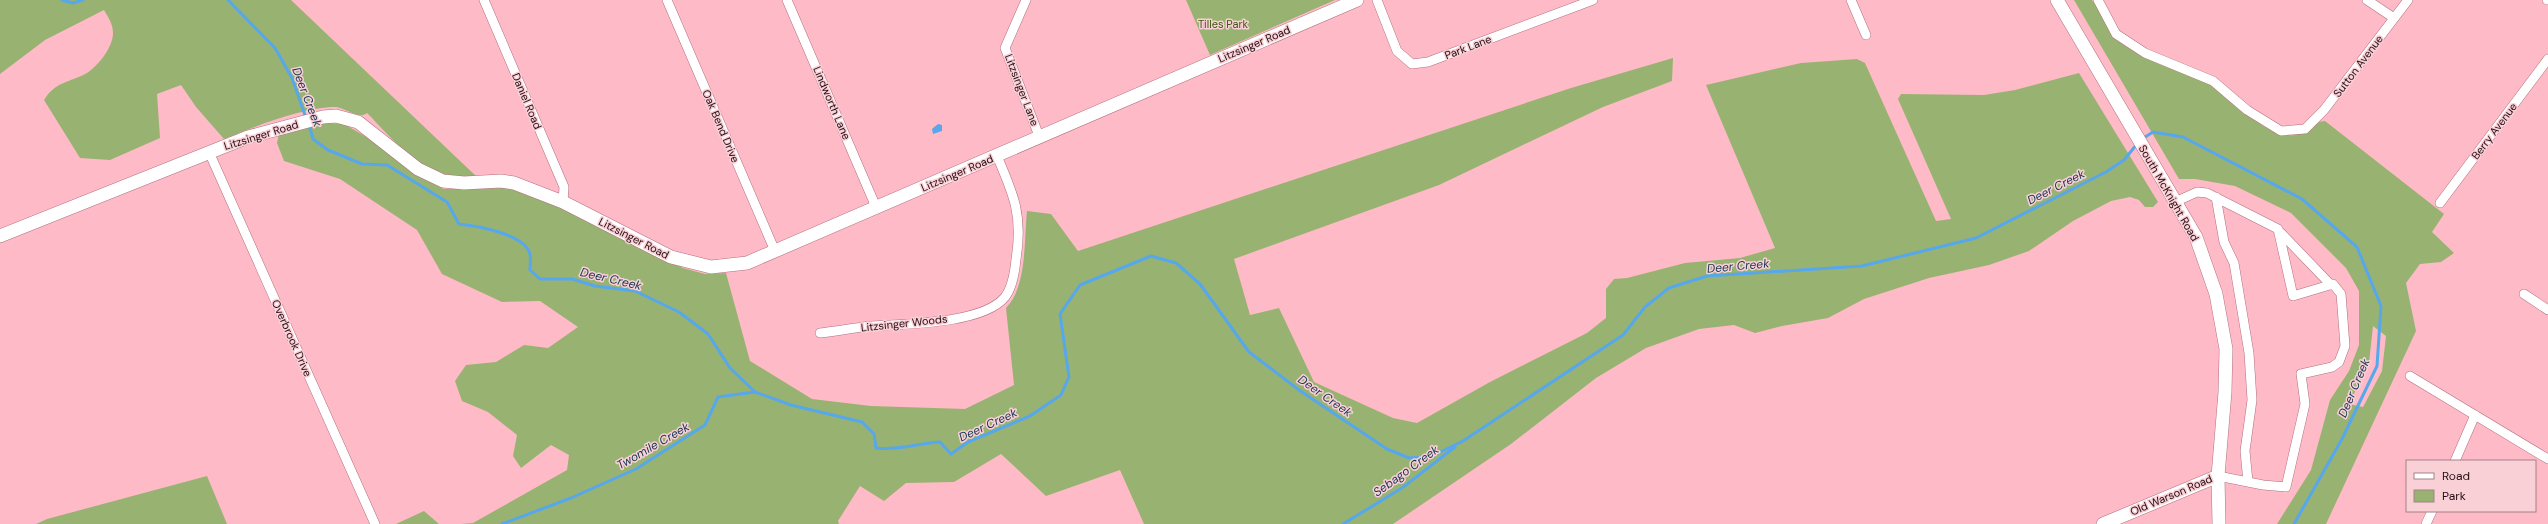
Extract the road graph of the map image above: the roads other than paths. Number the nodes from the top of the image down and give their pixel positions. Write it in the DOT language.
graph roads {
  1 [pos="484,0"];
  2 [pos="666,0"];
  3 [pos="787,0"];
  4 [pos="1026,0"];
  5 [pos="1357,0"];
  6 [pos="1377,0"];
  7 [pos="1593,0"];
  8 [pos="1851,0"];
  9 [pos="2057,0"];
  10 [pos="2098,0"];
  11 [pos="2367,0"];
  12 [pos="2408,0"];
  13 [pos="2394,18"];
  14 [pos="1866,36"];
  15 [pos="2548,59"];
  16 [pos="1039,136"];
  17 [pos="209,152"];
  18 [pos="997,156"];
  19 [pos="2216,198"];
  20 [pos="563,202"];
  21 [pos="2175,202"];
  22 [pos="2440,203"];
  23 [pos="876,207"];
  24 [pos="2279,231"];
  25 [pos="0,236"];
  26 [pos="775,251"];
  27 [pos="2331,285"];
  28 [pos="2524,294"];
  29 [pos="2548,310"];
  30 [pos="820,333"];
  31 [pos="2410,376"];
  32 [pos="2475,415"];
  33 [pos="2548,459"];
  34 [pos="2455,460"];
  35 [pos="2218,476"];
  36 [pos="2248,482"];
  37 [pos="2432,512"];
  38 [pos="375,524"];
  39 [pos="2103,524"];
  40 [pos="2219,524"];
  41 [pos="2426,524"];
  1 -- 20 [label="street, Daniel Road"];
  2 -- 26 [label="street, Oak Bend Drive"];
  3 -- 23 [label="street, Lindworth Lane"];
  4 -- 16 [label="street, Litzsinger Lane"];
  5 -- 16 [label="street, Litzsinger Road"];
  6 -- 7 [label="street, Park Lane"];
  8 -- 14 [label="street"];
  9 -- 21 [label="street, South McKnight Road"];
  10 -- 13 [label="street, Sutton Avenue"];
  11 -- 13 [label="street"];
  12 -- 13 [label="street, Sutton Avenue"];
  15 -- 22 [label="street, Berry Avenue"];
  16 -- 18 [label="street, Litzsinger Road"];
  17 -- 20 [label="street, Litzsinger Road"];
  17 -- 25 [label="street, Litzsinger Road"];
  17 -- 38 [label="street, Overbrook Drive"];
  18 -- 23 [label="street, Litzsinger Road"];
  18 -- 30 [label="street, Litzsinger Woods"];
  19 -- 21 [label="street"];
  19 -- 24 [label="street"];
  19 -- 36 [label="street"];
  20 -- 26 [label="street, Litzsinger Road"];
  21 -- 35 [label="street, South McKnight Road"];
  23 -- 26 [label="street, Litzsinger Road"];
  24 -- 27 [label="street"];
  24 -- 27 [label="street"];
  27 -- 36 [label="street"];
  28 -- 29 [label="street"];
  31 -- 32 [label="street"];
  32 -- 33 [label="street"];
  32 -- 34 [label="street"];
  35 -- 36 [label="street"];
  35 -- 39 [label="street, Old Warson Road"];
  35 -- 40 [label="street, South McKnight Road"];
  37 -- 41 [label="street"];
}
